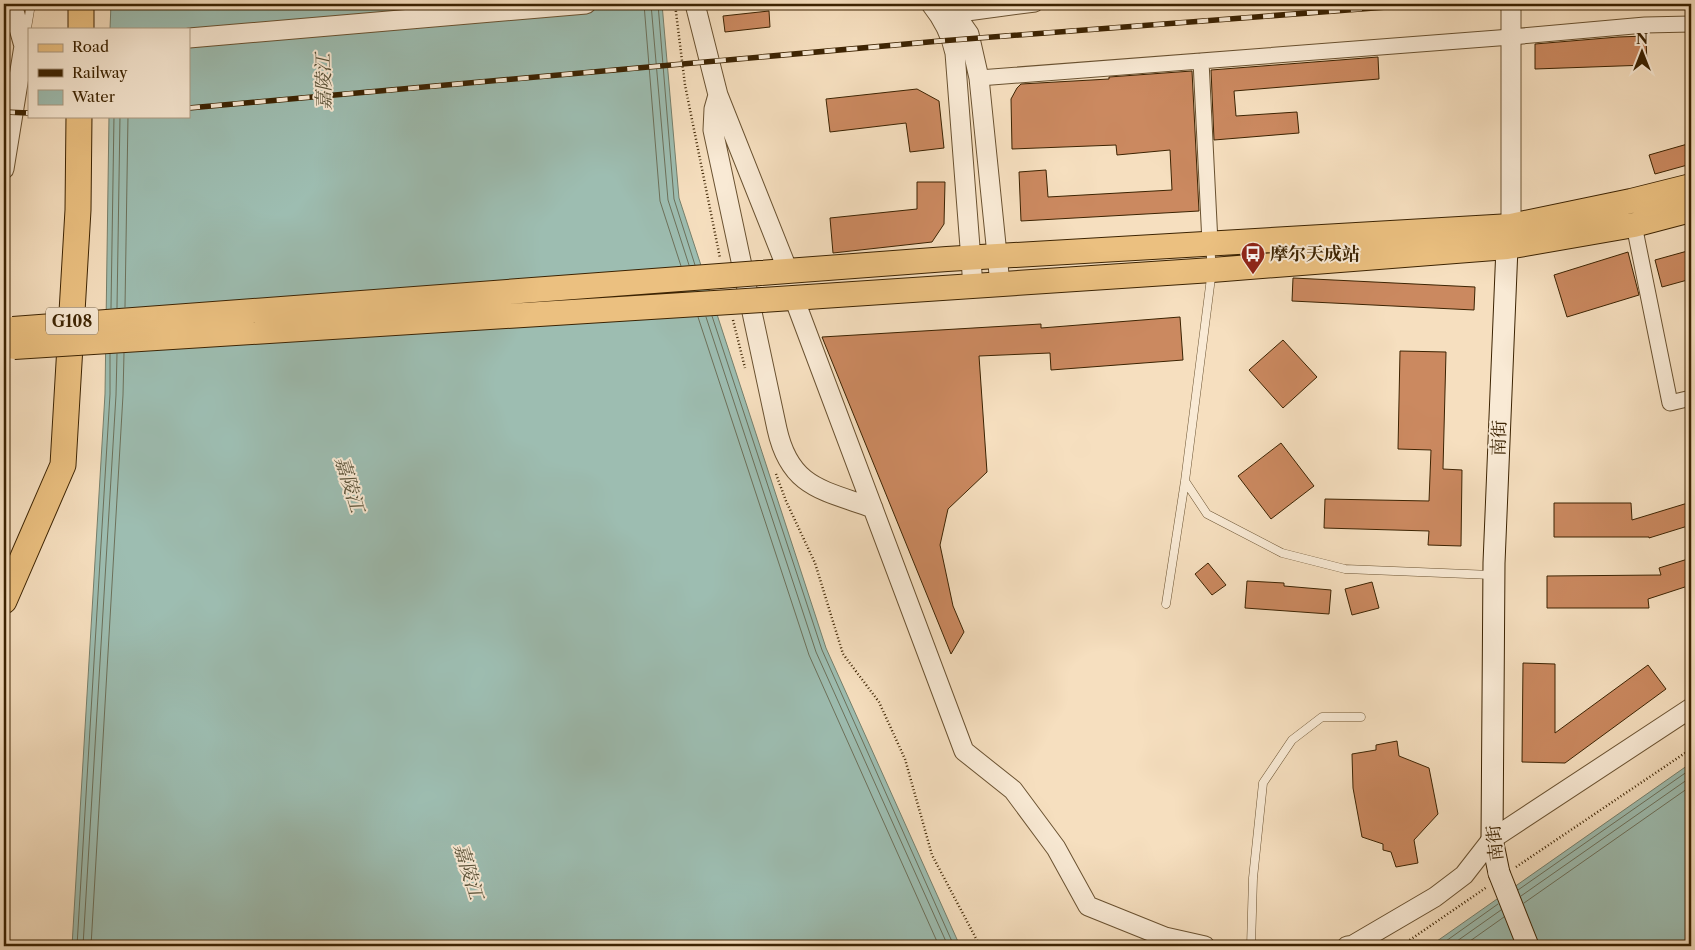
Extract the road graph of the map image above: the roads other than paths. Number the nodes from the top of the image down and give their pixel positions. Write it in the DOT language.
graph roads {
  1 [pos="12,4"];
  2 [pos="31,4"];
  3 [pos="81,4"];
  4 [pos="586,4"];
  5 [pos="695,4"];
  6 [pos="1035,4"];
  7 [pos="1511,4"];
  8 [pos="944,9"];
  9 [pos="1691,24"];
  10 [pos="28,28"];
  11 [pos="81,28"];
  12 [pos="28,29"];
  13 [pos="190,38"];
  14 [pos="1511,38"];
  15 [pos="26,46"];
  16 [pos="1201,61"];
  17 [pos="979,78"];
  18 [pos="718,95"];
  19 [pos="79,118"];
  20 [pos="4,169"];
  21 [pos="1691,186"];
  22 [pos="1691,210"];
  23 [pos="1634,225"];
  24 [pos="1509,236"];
  25 [pos="1210,243"];
  26 [pos="997,256"];
  27 [pos="970,258"];
  28 [pos="1212,270"];
  29 [pos="788,271"];
  30 [pos="1000,284"];
  31 [pos="973,286"];
  32 [pos="794,298"];
  33 [pos="8,339"];
  34 [pos="1691,398"];
  35 [pos="1185,481"];
  36 [pos="872,508"];
  37 [pos="40,520"];
  38 [pos="4,566"];
  39 [pos="1494,575"];
  40 [pos="4,601"];
  41 [pos="1166,604"];
  42 [pos="1691,708"];
  43 [pos="1361,717"];
  44 [pos="1492,839"];
  45 [pos="1205,946"];
  46 [pos="1251,946"];
  47 [pos="1347,946"];
  48 [pos="1528,946"];
  1 -- 15 [label="street"];
  2 -- 10 [label="lane"];
  3 -- 11 [label="highway"];
  4 -- 13 [label="street"];
  5 -- 18 [label="street"];
  6 -- 8 [label="street"];
  7 -- 14 [label="street, 南街"];
  8 -- 17 [label="street"];
  8 -- 27 [label="street"];
  9 -- 14 [label="street"];
  12 -- 15 [label="lane"];
  14 -- 16 [label="street"];
  14 -- 24 [label="street, 南街"];
  15 -- 20 [label="street"];
  16 -- 17 [label="street"];
  16 -- 25 [label="street"];
  17 -- 26 [label="street"];
  18 -- 29 [label="street"];
  18 -- 36 [label="street"];
  19 -- 37 [label="highway, G108"];
  21 -- 24 [label="main road"];
  22 -- 23 [label="main road"];
  23 -- 24 [label="main road"];
  23 -- 34 [label="street"];
  24 -- 25 [label="main road"];
  24 -- 28 [label="main road"];
  24 -- 39 [label="main road, 南街"];
  25 -- 26 [label="main road"];
  25 -- 28 [label="lane"];
  26 -- 27 [label="main road"];
  26 -- 30 [label="street"];
  27 -- 29 [label="main road"];
  27 -- 31 [label="street"];
  28 -- 30 [label="main road"];
  28 -- 35 [label="lane"];
  29 -- 33 [label="main road, bridge"];
  30 -- 31 [label="main road"];
  31 -- 32 [label="main road"];
  32 -- 33 [label="main road, bridge"];
  32 -- 36 [label="street"];
  35 -- 39 [label="lane"];
  35 -- 41 [label="lane"];
  36 -- 45 [label="street"];
  37 -- 38 [label="highway, G108"];
  37 -- 40 [label="highway, G108"];
  39 -- 44 [label="main road, 南街"];
  42 -- 44 [label="street"];
  43 -- 46 [label="lane"];
  44 -- 47 [label="street"];
  44 -- 48 [label="main road, 南街, bridge"];
}
